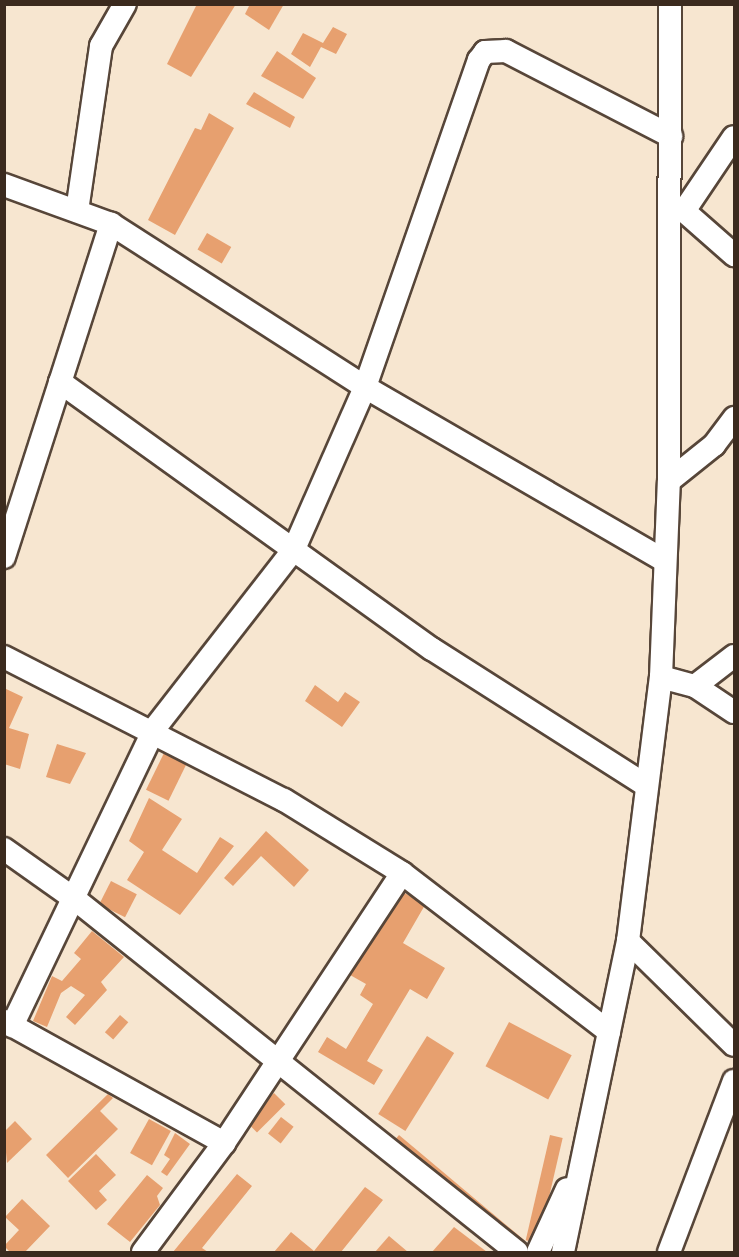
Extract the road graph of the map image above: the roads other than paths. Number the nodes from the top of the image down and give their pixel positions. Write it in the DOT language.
graph roads {
  1 [pos="125,4"];
  2 [pos="670,4"];
  3 [pos="671,136"];
  4 [pos="735,137"];
  5 [pos="4,185"];
  6 [pos="676,209"];
  7 [pos="77,211"];
  8 [pos="111,224"];
  9 [pos="735,255"];
  10 [pos="60,382"];
  11 [pos="365,387"];
  12 [pos="735,418"];
  13 [pos="669,481"];
  14 [pos="6,546"];
  15 [pos="294,549"];
  16 [pos="662,559"];
  17 [pos="735,656"];
  18 [pos="4,657"];
  19 [pos="661,677"];
  20 [pos="695,686"];
  21 [pos="735,712"];
  22 [pos="154,729"];
  23 [pos="647,786"];
  24 [pos="4,849"];
  25 [pos="402,873"];
  26 [pos="76,900"];
  27 [pos="628,941"];
  28 [pos="8,1024"];
  29 [pos="609,1032"];
  30 [pos="735,1045"];
  31 [pos="278,1063"];
  32 [pos="735,1081"];
  33 [pos="224,1143"];
  34 [pos="583,1155"];
  35 [pos="143,1252"];
  36 [pos="517,1252"];
  37 [pos="538,1252"];
  38 [pos="563,1252"];
  39 [pos="669,1252"];
  1 -- 7 [label="street"];
  2 -- 3 [label="street"];
  3 -- 6 [label="street"];
  3 -- 11 [label="street"];
  4 -- 6 [label="street"];
  5 -- 7 [label="street"];
  6 -- 9 [label="street"];
  6 -- 13 [label="street"];
  7 -- 8 [label="street"];
  8 -- 10 [label="street"];
  8 -- 11 [label="street"];
  10 -- 14 [label="street"];
  10 -- 15 [label="street"];
  11 -- 15 [label="street"];
  11 -- 16 [label="street"];
  12 -- 13 [label="street"];
  13 -- 16 [label="street"];
  15 -- 22 [label="street"];
  15 -- 23 [label="street"];
  16 -- 19 [label="street"];
  17 -- 20 [label="street"];
  18 -- 22 [label="street"];
  19 -- 20 [label="street"];
  19 -- 23 [label="street"];
  20 -- 21 [label="street"];
  22 -- 25 [label="street"];
  22 -- 26 [label="street"];
  23 -- 27 [label="street"];
  24 -- 26 [label="street"];
  25 -- 29 [label="street"];
  25 -- 31 [label="street"];
  26 -- 28 [label="street"];
  26 -- 31 [label="street"];
  27 -- 29 [label="street"];
  27 -- 30 [label="street"];
  28 -- 33 [label="street"];
  29 -- 34 [label="street"];
  31 -- 33 [label="street"];
  31 -- 36 [label="street"];
  32 -- 39 [label="street"];
  33 -- 35 [label="street"];
  34 -- 37 [label="street"];
  34 -- 38 [label="street"];
}
